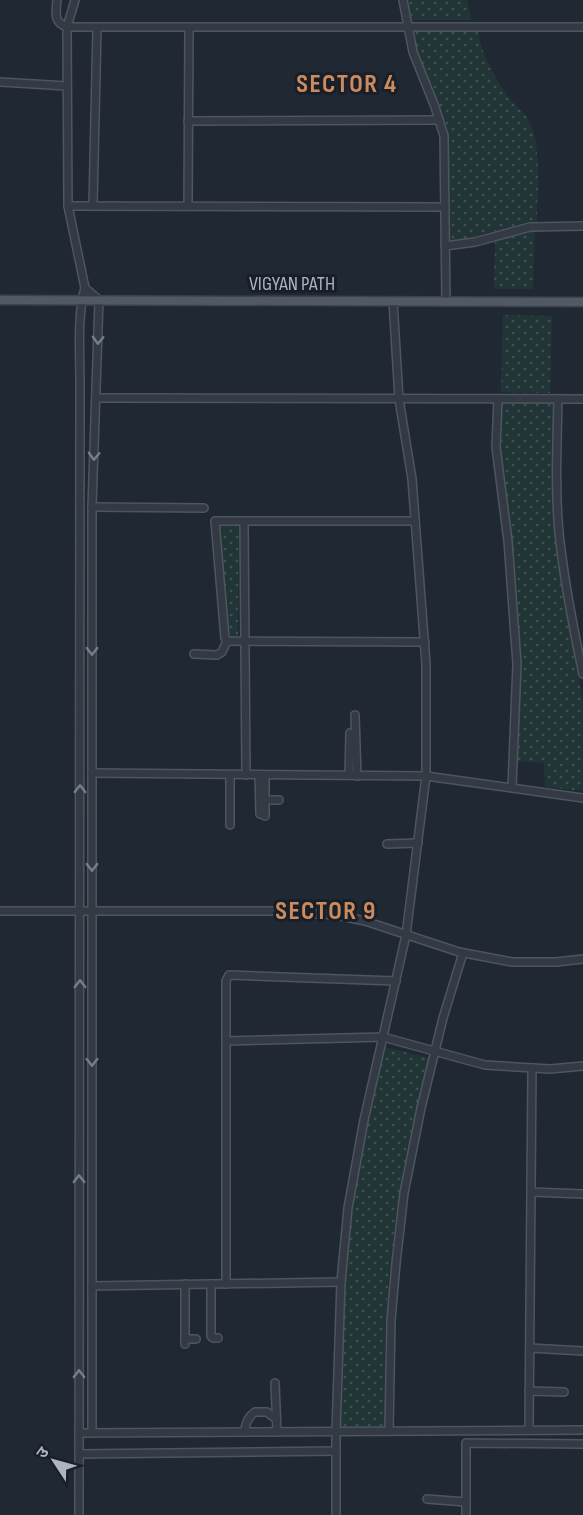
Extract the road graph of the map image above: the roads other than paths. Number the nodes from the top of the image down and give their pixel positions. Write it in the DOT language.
graph roads {
  1 [pos="57,0"];
  2 [pos="75,0"];
  3 [pos="403,0"];
  4 [pos="67,27"];
  5 [pos="583,27"];
  6 [pos="97,28"];
  7 [pos="189,28"];
  8 [pos="408,28"];
  9 [pos="0,82"];
  10 [pos="67,86"];
  11 [pos="439,120"];
  12 [pos="188,121"];
  13 [pos="93,205"];
  14 [pos="68,206"];
  15 [pos="188,206"];
  16 [pos="445,207"];
  17 [pos="583,226"];
  18 [pos="445,246"];
  19 [pos="85,288"];
  20 [pos="0,300"];
  21 [pos="82,300"];
  22 [pos="99,300"];
  23 [pos="393,301"];
  24 [pos="446,301"];
  25 [pos="583,302"];
  26 [pos="96,398"];
  27 [pos="399,399"];
  28 [pos="498,399"];
  29 [pos="558,399"];
  30 [pos="583,399"];
  31 [pos="93,507"];
  32 [pos="204,508"];
  33 [pos="244,521"];
  34 [pos="415,521"];
  35 [pos="227,641"];
  36 [pos="246,642"];
  37 [pos="425,642"];
  38 [pos="194,654"];
  39 [pos="583,674"];
  40 [pos="356,715"];
  41 [pos="350,733"];
  42 [pos="92,773"];
  43 [pos="230,775"];
  44 [pos="246,775"];
  45 [pos="262,775"];
  46 [pos="353,776"];
  47 [pos="426,776"];
  48 [pos="512,787"];
  49 [pos="583,798"];
  50 [pos="265,800"];
  51 [pos="279,800"];
  52 [pos="230,825"];
  53 [pos="418,843"];
  54 [pos="387,844"];
  55 [pos="0,912"];
  56 [pos="80,912"];
  57 [pos="92,912"];
  58 [pos="406,935"];
  59 [pos="463,953"];
  60 [pos="583,959"];
  61 [pos="396,981"];
  62 [pos="383,1037"];
  63 [pos="226,1041"];
  64 [pos="435,1052"];
  65 [pos="583,1066"];
  66 [pos="532,1068"];
  67 [pos="531,1192"];
  68 [pos="583,1194"];
  69 [pos="341,1282"];
  70 [pos="185,1284"];
  71 [pos="211,1284"];
  72 [pos="226,1284"];
  73 [pos="92,1286"];
  74 [pos="218,1338"];
  75 [pos="196,1339"];
  76 [pos="530,1348"];
  77 [pos="583,1351"];
  78 [pos="275,1383"];
  79 [pos="530,1391"];
  80 [pos="564,1392"];
  81 [pos="276,1419"];
  82 [pos="529,1430"];
  83 [pos="583,1430"];
  84 [pos="389,1431"];
  85 [pos="245,1432"];
  86 [pos="277,1432"];
  87 [pos="336,1432"];
  88 [pos="79,1433"];
  89 [pos="92,1433"];
  90 [pos="583,1443"];
  91 [pos="336,1451"];
  92 [pos="79,1454"];
  93 [pos="427,1499"];
  94 [pos="466,1502"];
  95 [pos="80,1515"];
  96 [pos="336,1515"];
  97 [pos="466,1515"];
  1 -- 4 [label="street"];
  2 -- 4 [label="street"];
  3 -- 8 [label="street"];
  4 -- 6 [label="street"];
  4 -- 10 [label="street"];
  5 -- 8 [label="street"];
  6 -- 7 [label="street"];
  6 -- 13 [label="street"];
  7 -- 8 [label="street"];
  7 -- 12 [label="street"];
  8 -- 11 [label="street"];
  9 -- 10 [label="street"];
  10 -- 14 [label="street"];
  11 -- 12 [label="street"];
  11 -- 16 [label="street"];
  12 -- 15 [label="street"];
  13 -- 14 [label="street"];
  13 -- 15 [label="street"];
  14 -- 19 [label="street"];
  15 -- 16 [label="street"];
  16 -- 18 [label="street"];
  17 -- 18 [label="street"];
  18 -- 24 [label="street"];
  19 -- 21 [label="street"];
  19 -- 22 [label="street"];
  20 -- 21 [label="main road, VIGYAN PATH"];
  21 -- 22 [label="main road, VIGYAN PATH"];
  56 -- 21 [label="street, one-way"];
  22 -- 23 [label="main road, VIGYAN PATH"];
  22 -- 26 [label="street, one-way"];
  23 -- 24 [label="main road, VIGYAN PATH"];
  23 -- 27 [label="street"];
  24 -- 25 [label="main road, VIGYAN PATH"];
  26 -- 27 [label="street"];
  26 -- 31 [label="street, one-way"];
  27 -- 28 [label="street"];
  27 -- 34 [label="street"];
  28 -- 29 [label="street"];
  28 -- 48 [label="street"];
  29 -- 30 [label="street"];
  29 -- 39 [label="street"];
  31 -- 32 [label="street"];
  31 -- 42 [label="street, one-way"];
  33 -- 34 [label="street"];
  33 -- 35 [label="street"];
  33 -- 36 [label="street"];
  34 -- 37 [label="street"];
  35 -- 36 [label="street"];
  35 -- 38 [label="street"];
  36 -- 37 [label="street"];
  36 -- 44 [label="street"];
  37 -- 47 [label="street"];
  40 -- 46 [label="street"];
  41 -- 46 [label="street"];
  42 -- 43 [label="street"];
  42 -- 57 [label="street, one-way"];
  43 -- 44 [label="street"];
  43 -- 52 [label="street"];
  44 -- 45 [label="street"];
  45 -- 46 [label="street"];
  45 -- 50 [label="street"];
  45 -- 50 [label="street"];
  46 -- 47 [label="street"];
  47 -- 48 [label="street"];
  47 -- 53 [label="street"];
  48 -- 49 [label="street"];
  50 -- 51 [label="street"];
  53 -- 54 [label="street"];
  53 -- 58 [label="street"];
  55 -- 56 [label="street"];
  56 -- 57 [label="street"];
  88 -- 56 [label="street, one-way"];
  57 -- 58 [label="street"];
  57 -- 73 [label="street, one-way"];
  58 -- 59 [label="street"];
  58 -- 61 [label="street"];
  59 -- 60 [label="street"];
  59 -- 64 [label="street"];
  61 -- 62 [label="street"];
  61 -- 63 [label="street"];
  62 -- 63 [label="street"];
  62 -- 64 [label="street"];
  62 -- 69 [label="street"];
  63 -- 72 [label="street"];
  64 -- 66 [label="street"];
  64 -- 84 [label="street"];
  65 -- 66 [label="street"];
  66 -- 67 [label="street"];
  67 -- 68 [label="street"];
  67 -- 76 [label="street"];
  69 -- 72 [label="street"];
  69 -- 87 [label="street"];
  70 -- 71 [label="street"];
  70 -- 73 [label="street"];
  70 -- 75 [label="street"];
  71 -- 72 [label="street"];
  71 -- 74 [label="street"];
  73 -- 89 [label="street"];
  76 -- 77 [label="street"];
  76 -- 79 [label="street"];
  78 -- 81 [label="street"];
  79 -- 80 [label="street"];
  79 -- 82 [label="street"];
  81 -- 85 [label="street"];
  81 -- 86 [label="street"];
  82 -- 83 [label="street"];
  82 -- 84 [label="street"];
  84 -- 87 [label="street"];
  85 -- 86 [label="street"];
  85 -- 89 [label="street"];
  86 -- 87 [label="street"];
  87 -- 91 [label="street"];
  88 -- 89 [label="street"];
  88 -- 92 [label="street"];
  90 -- 94 [label="street"];
  91 -- 92 [label="street"];
  91 -- 96 [label="street"];
  92 -- 95 [label="street"];
  93 -- 94 [label="street"];
  94 -- 97 [label="street"];
}
